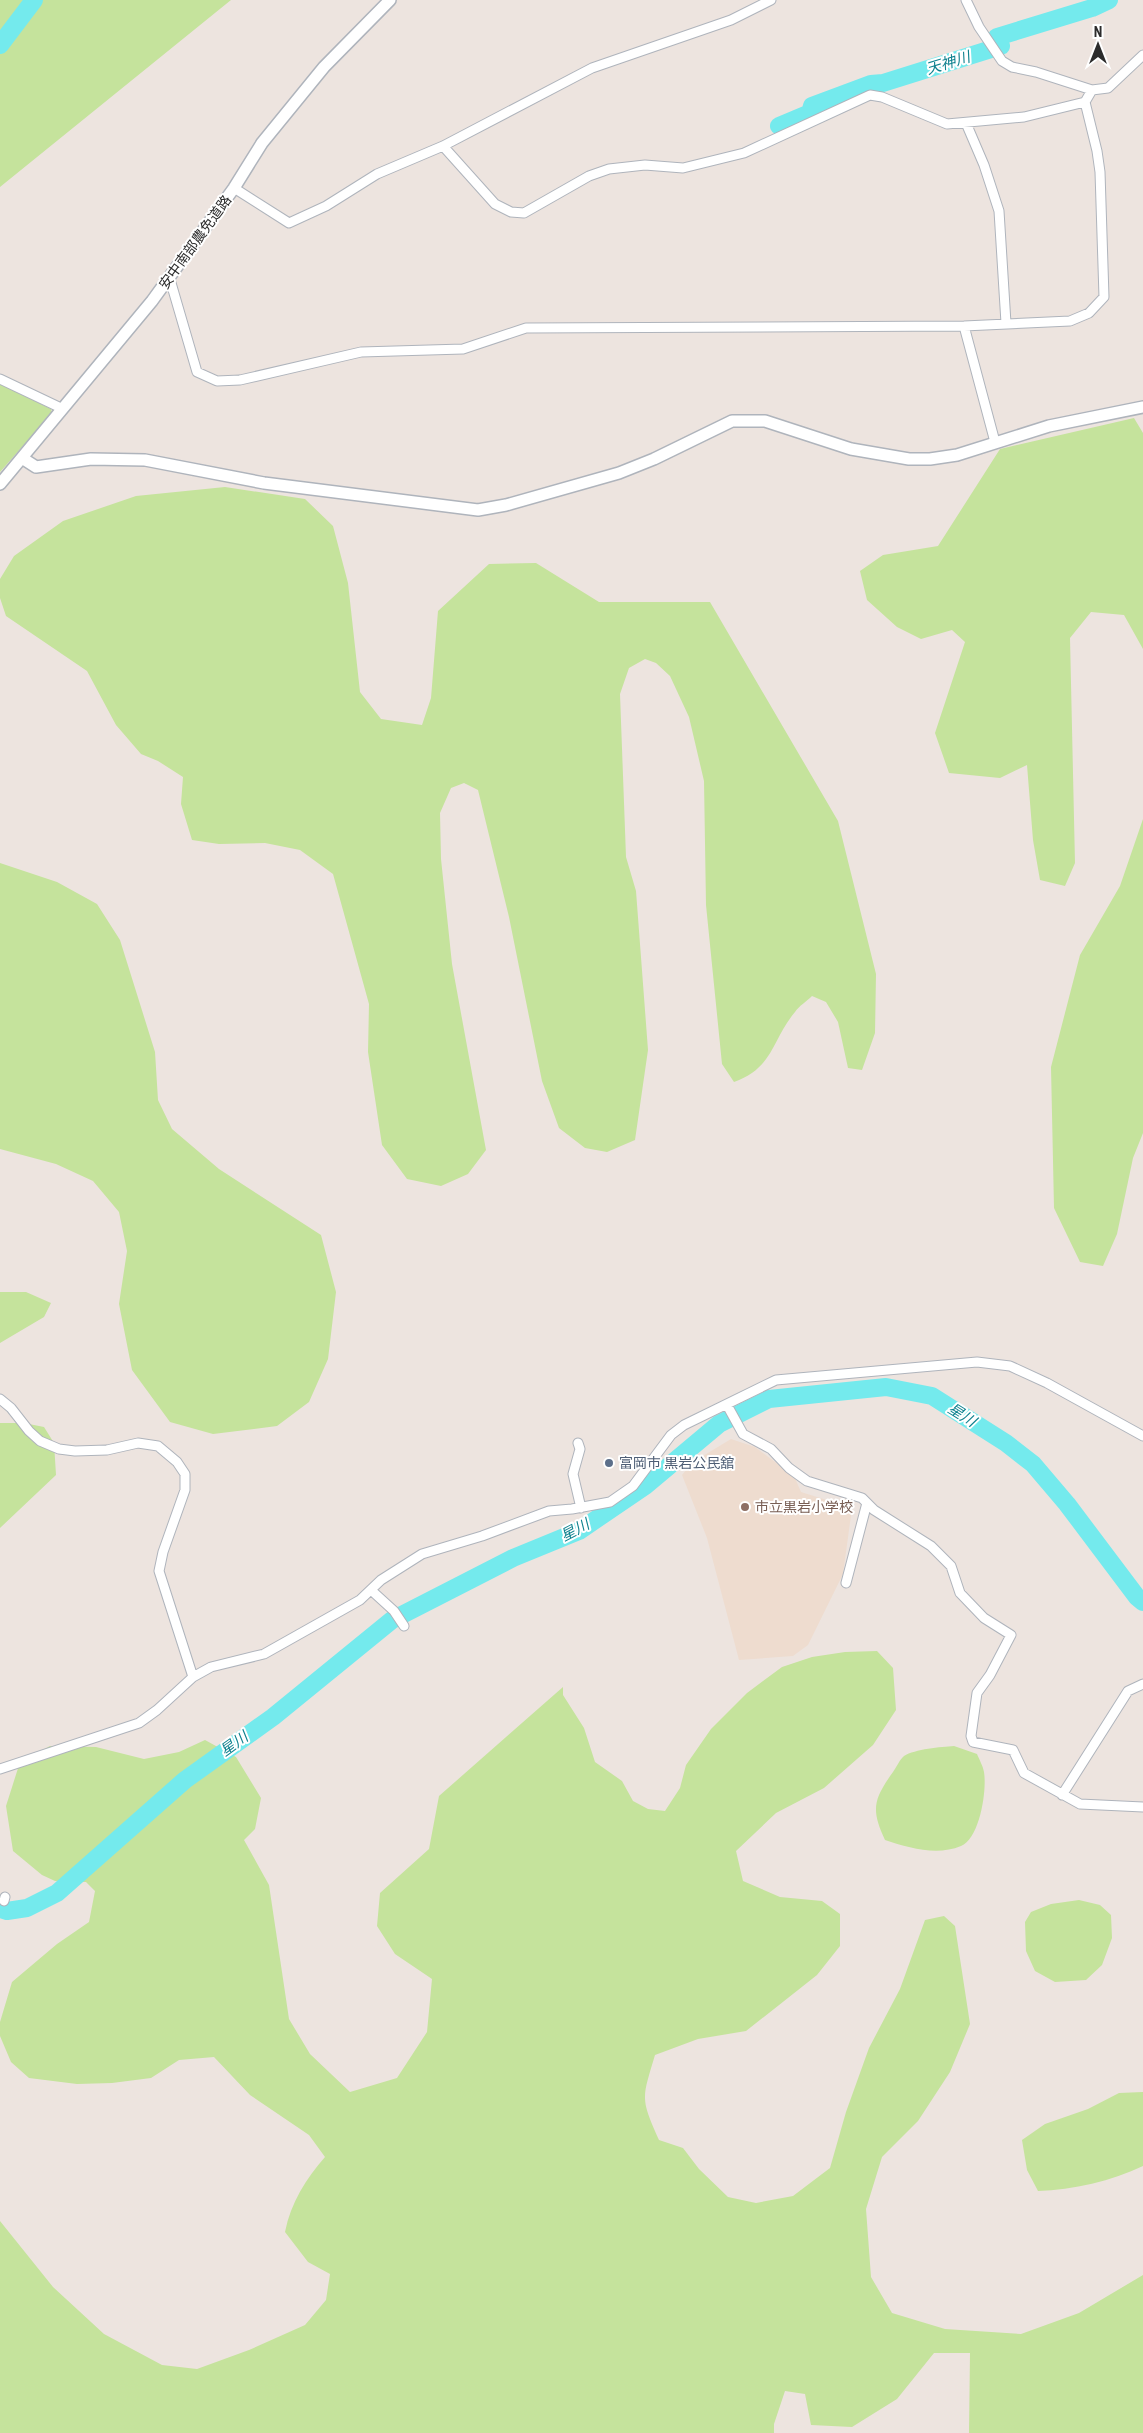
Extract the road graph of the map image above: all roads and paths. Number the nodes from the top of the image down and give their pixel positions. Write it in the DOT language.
graph roads {
  1 [pos="390,0"];
  2 [pos="771,0"];
  3 [pos="966,0"];
  4 [pos="1143,55"];
  5 [pos="1092,90"];
  6 [pos="1085,102"];
  7 [pos="966,123"];
  8 [pos="443,146"];
  9 [pos="234,188"];
  10 [pos="169,276"];
  11 [pos="1006,323"];
  12 [pos="964,326"];
  13 [pos="0,379"];
  14 [pos="1143,406"];
  15 [pos="61,408"];
  16 [pos="995,442"];
  17 [pos="22,458"];
  18 [pos="0,484"];
  19 [pos="0,1399"];
  20 [pos="728,1406"];
  21 [pos="1143,1436"];
  22 [pos="578,1443"];
  23 [pos="867,1503"];
  24 [pos="581,1508"];
  25 [pos="846,1583"];
  26 [pos="371,1590"];
  27 [pos="404,1626"];
  28 [pos="193,1677"];
  29 [pos="1143,1684"];
  30 [pos="0,1769"];
  31 [pos="1062,1795"];
  32 [pos="1143,1807"];
  1 -- 9 [label="street, 安中南部農免道路"];
  2 -- 8 [label="street"];
  3 -- 5 [label="street"];
  4 -- 5 [label="street"];
  5 -- 6 [label="street"];
  6 -- 7 [label="street"];
  6 -- 11 [label="street"];
  7 -- 8 [label="street"];
  7 -- 11 [label="street"];
  8 -- 9 [label="street"];
  9 -- 10 [label="street, 安中南部農免道路"];
  10 -- 12 [label="street"];
  10 -- 15 [label="street, 安中南部農免道路"];
  11 -- 12 [label="street"];
  12 -- 16 [label="street"];
  13 -- 15 [label="street"];
  14 -- 16 [label="street"];
  15 -- 17 [label="street, 安中南部農免道路"];
  16 -- 17 [label="street"];
  17 -- 18 [label="street, 安中南部農免道路"];
  19 -- 28 [label="street"];
  20 -- 21 [label="street"];
  20 -- 23 [label="street"];
  20 -- 24 [label="street"];
  22 -- 24 [label="street"];
  23 -- 25 [label="street"];
  23 -- 31 [label="street"];
  24 -- 26 [label="street"];
  26 -- 27 [label="street"];
  26 -- 28 [label="street"];
  28 -- 30 [label="street"];
  29 -- 31 [label="street"];
  31 -- 32 [label="street"];
}
